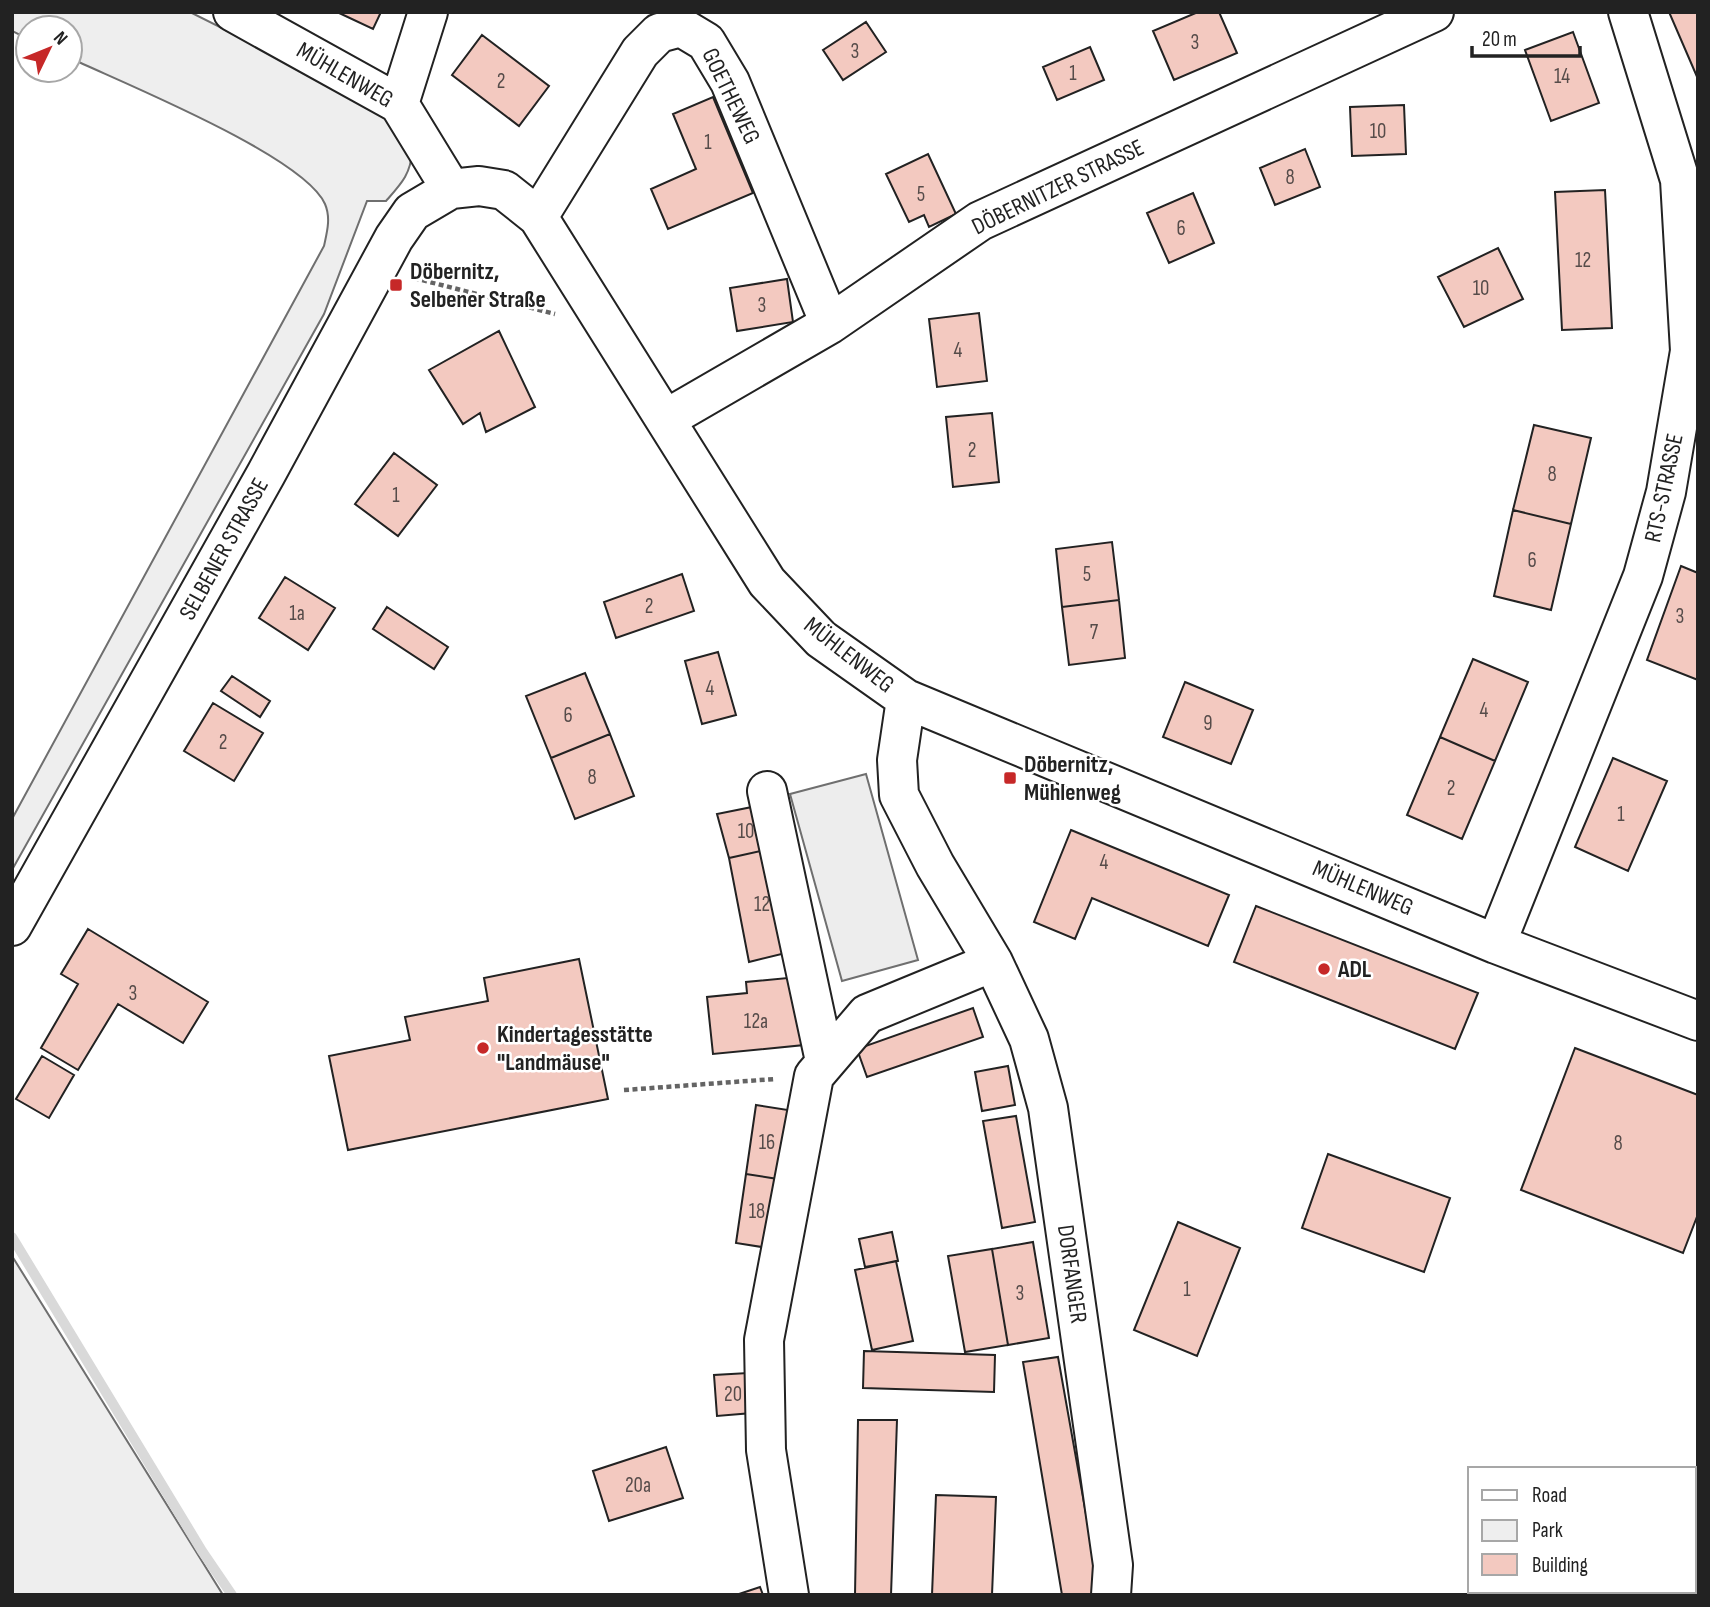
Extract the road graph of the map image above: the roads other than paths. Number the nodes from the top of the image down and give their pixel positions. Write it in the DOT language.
graph roads {
  1 [pos="233,12"];
  2 [pos="428,12"];
  3 [pos="1434,12"];
  4 [pos="1628,12"];
  5 [pos="399,104"];
  6 [pos="451,189"];
  7 [pos="538,217"];
  8 [pos="830,324"];
  9 [pos="666,419"];
  10 [pos="906,699"];
  11 [pos="767,791"];
  12 [pos="12,926"];
  13 [pos="1496,944"];
  14 [pos="993,962"];
  15 [pos="1698,1020"];
  16 [pos="820,1069"];
  17 [pos="789,1595"];
  18 [pos="1111,1595"];
  1 -- 5 [label="street, MÜHLENWEG"];
  2 -- 5 [label="street"];
  3 -- 8 [label="street, DÖBERNITZER STRASSE"];
  4 -- 13 [label="street, RTS-STRASSE"];
  5 -- 6 [label="street, MÜHLENWEG"];
  6 -- 7 [label="street, MÜHLENWEG"];
  6 -- 12 [label="street, SELBENER STRASSE"];
  7 -- 8 [label="street, GOETHEWEG"];
  7 -- 9 [label="street, MÜHLENWEG"];
  8 -- 9 [label="street, DÖBERNITZER STRASSE"];
  9 -- 10 [label="street, MÜHLENWEG"];
  10 -- 13 [label="street, MÜHLENWEG"];
  10 -- 14 [label="street, DORFANGER"];
  11 -- 16 [label="street"];
  13 -- 15 [label="street, MÜHLENWEG"];
  14 -- 16 [label="street"];
  14 -- 18 [label="street, DORFANGER"];
  16 -- 17 [label="street"];
}
